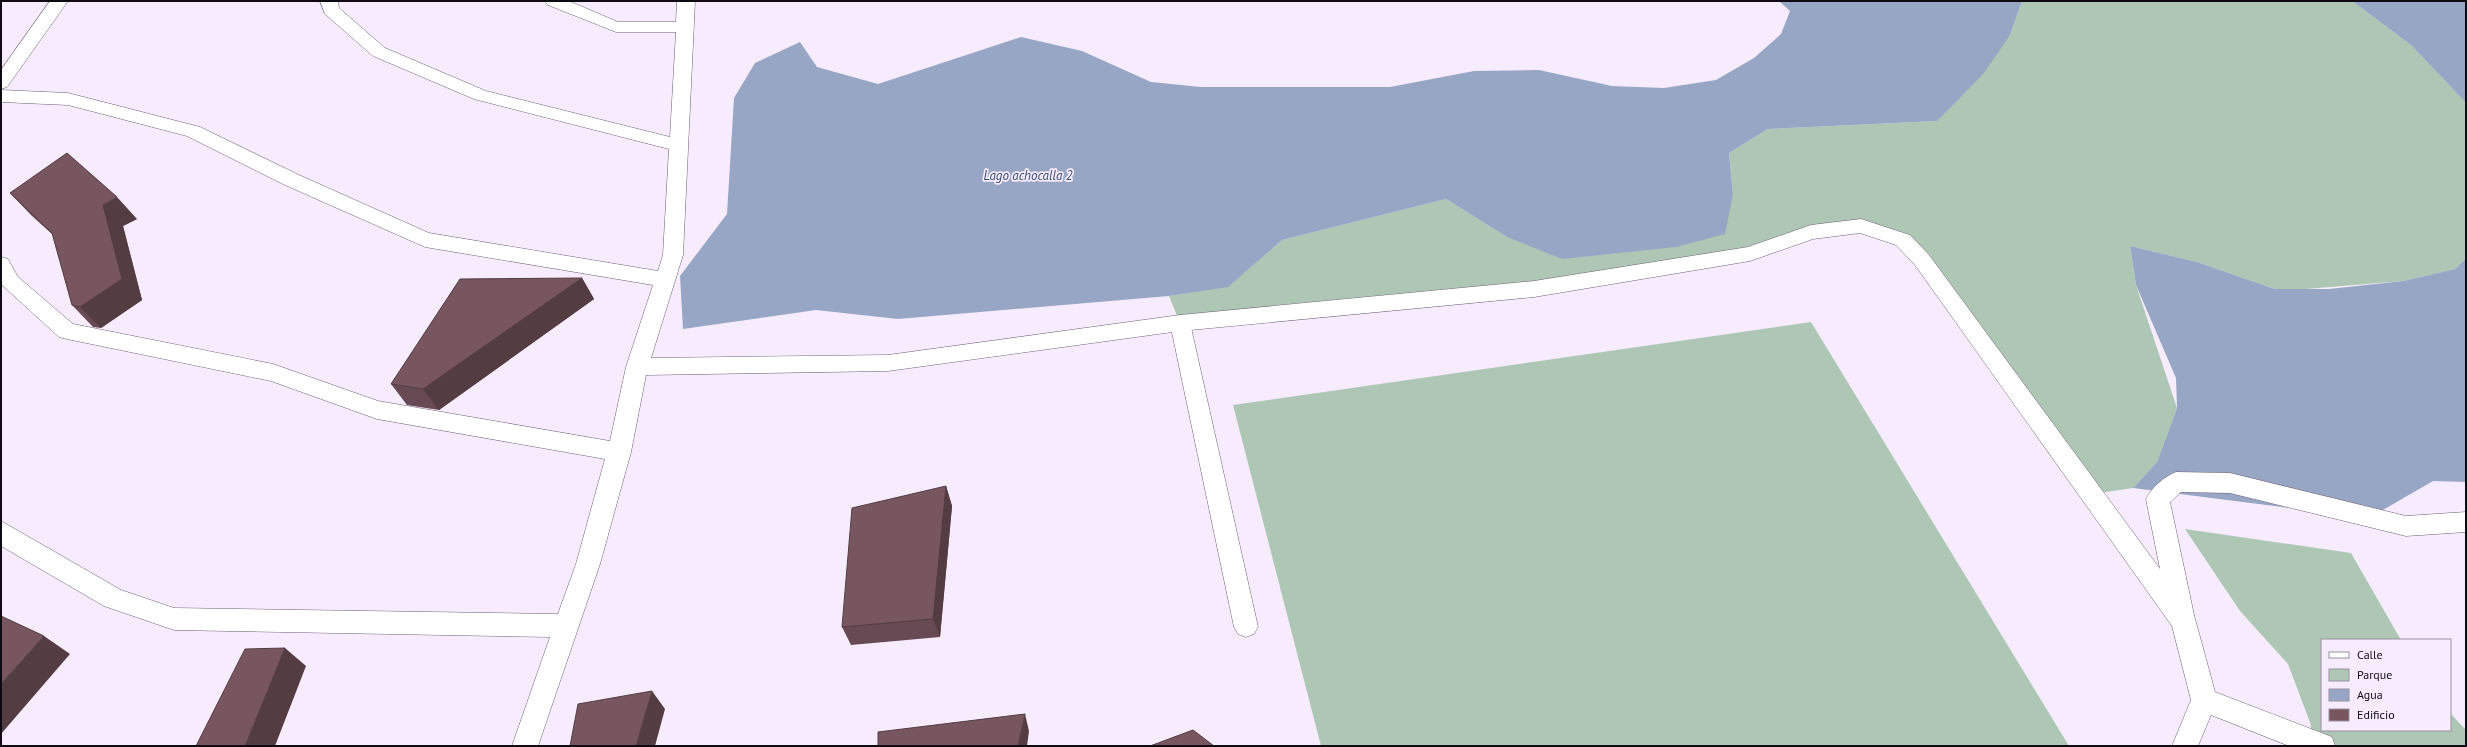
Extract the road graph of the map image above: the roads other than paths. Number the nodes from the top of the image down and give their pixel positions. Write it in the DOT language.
graph roads {
  1 [pos="59,1"];
  2 [pos="329,1"];
  3 [pos="554,1"];
  4 [pos="686,1"];
  5 [pos="685,26"];
  6 [pos="1,83"];
  7 [pos="1,96"];
  8 [pos="678,145"];
  9 [pos="4,278"];
  10 [pos="666,280"];
  11 [pos="1180,323"];
  12 [pos="637,366"];
  13 [pos="619,452"];
  14 [pos="2466,522"];
  15 [pos="1,531"];
  16 [pos="2184,622"];
  17 [pos="567,626"];
  18 [pos="1246,627"];
  19 [pos="2204,700"];
  20 [pos="526,746"];
  21 [pos="2185,746"];
  22 [pos="2322,746"];
  1 -- 6 [label="street"];
  2 -- 8 [label="street"];
  3 -- 5 [label="street"];
  4 -- 5 [label="street"];
  5 -- 8 [label="street"];
  7 -- 10 [label="street"];
  8 -- 10 [label="street"];
  9 -- 13 [label="street"];
  10 -- 12 [label="street"];
  11 -- 12 [label="street"];
  11 -- 16 [label="street"];
  11 -- 18 [label="lane"];
  12 -- 13 [label="street"];
  13 -- 17 [label="street"];
  14 -- 16 [label="street"];
  15 -- 17 [label="street"];
  16 -- 19 [label="street"];
  17 -- 20 [label="street"];
  19 -- 21 [label="street"];
  19 -- 22 [label="street"];
}
